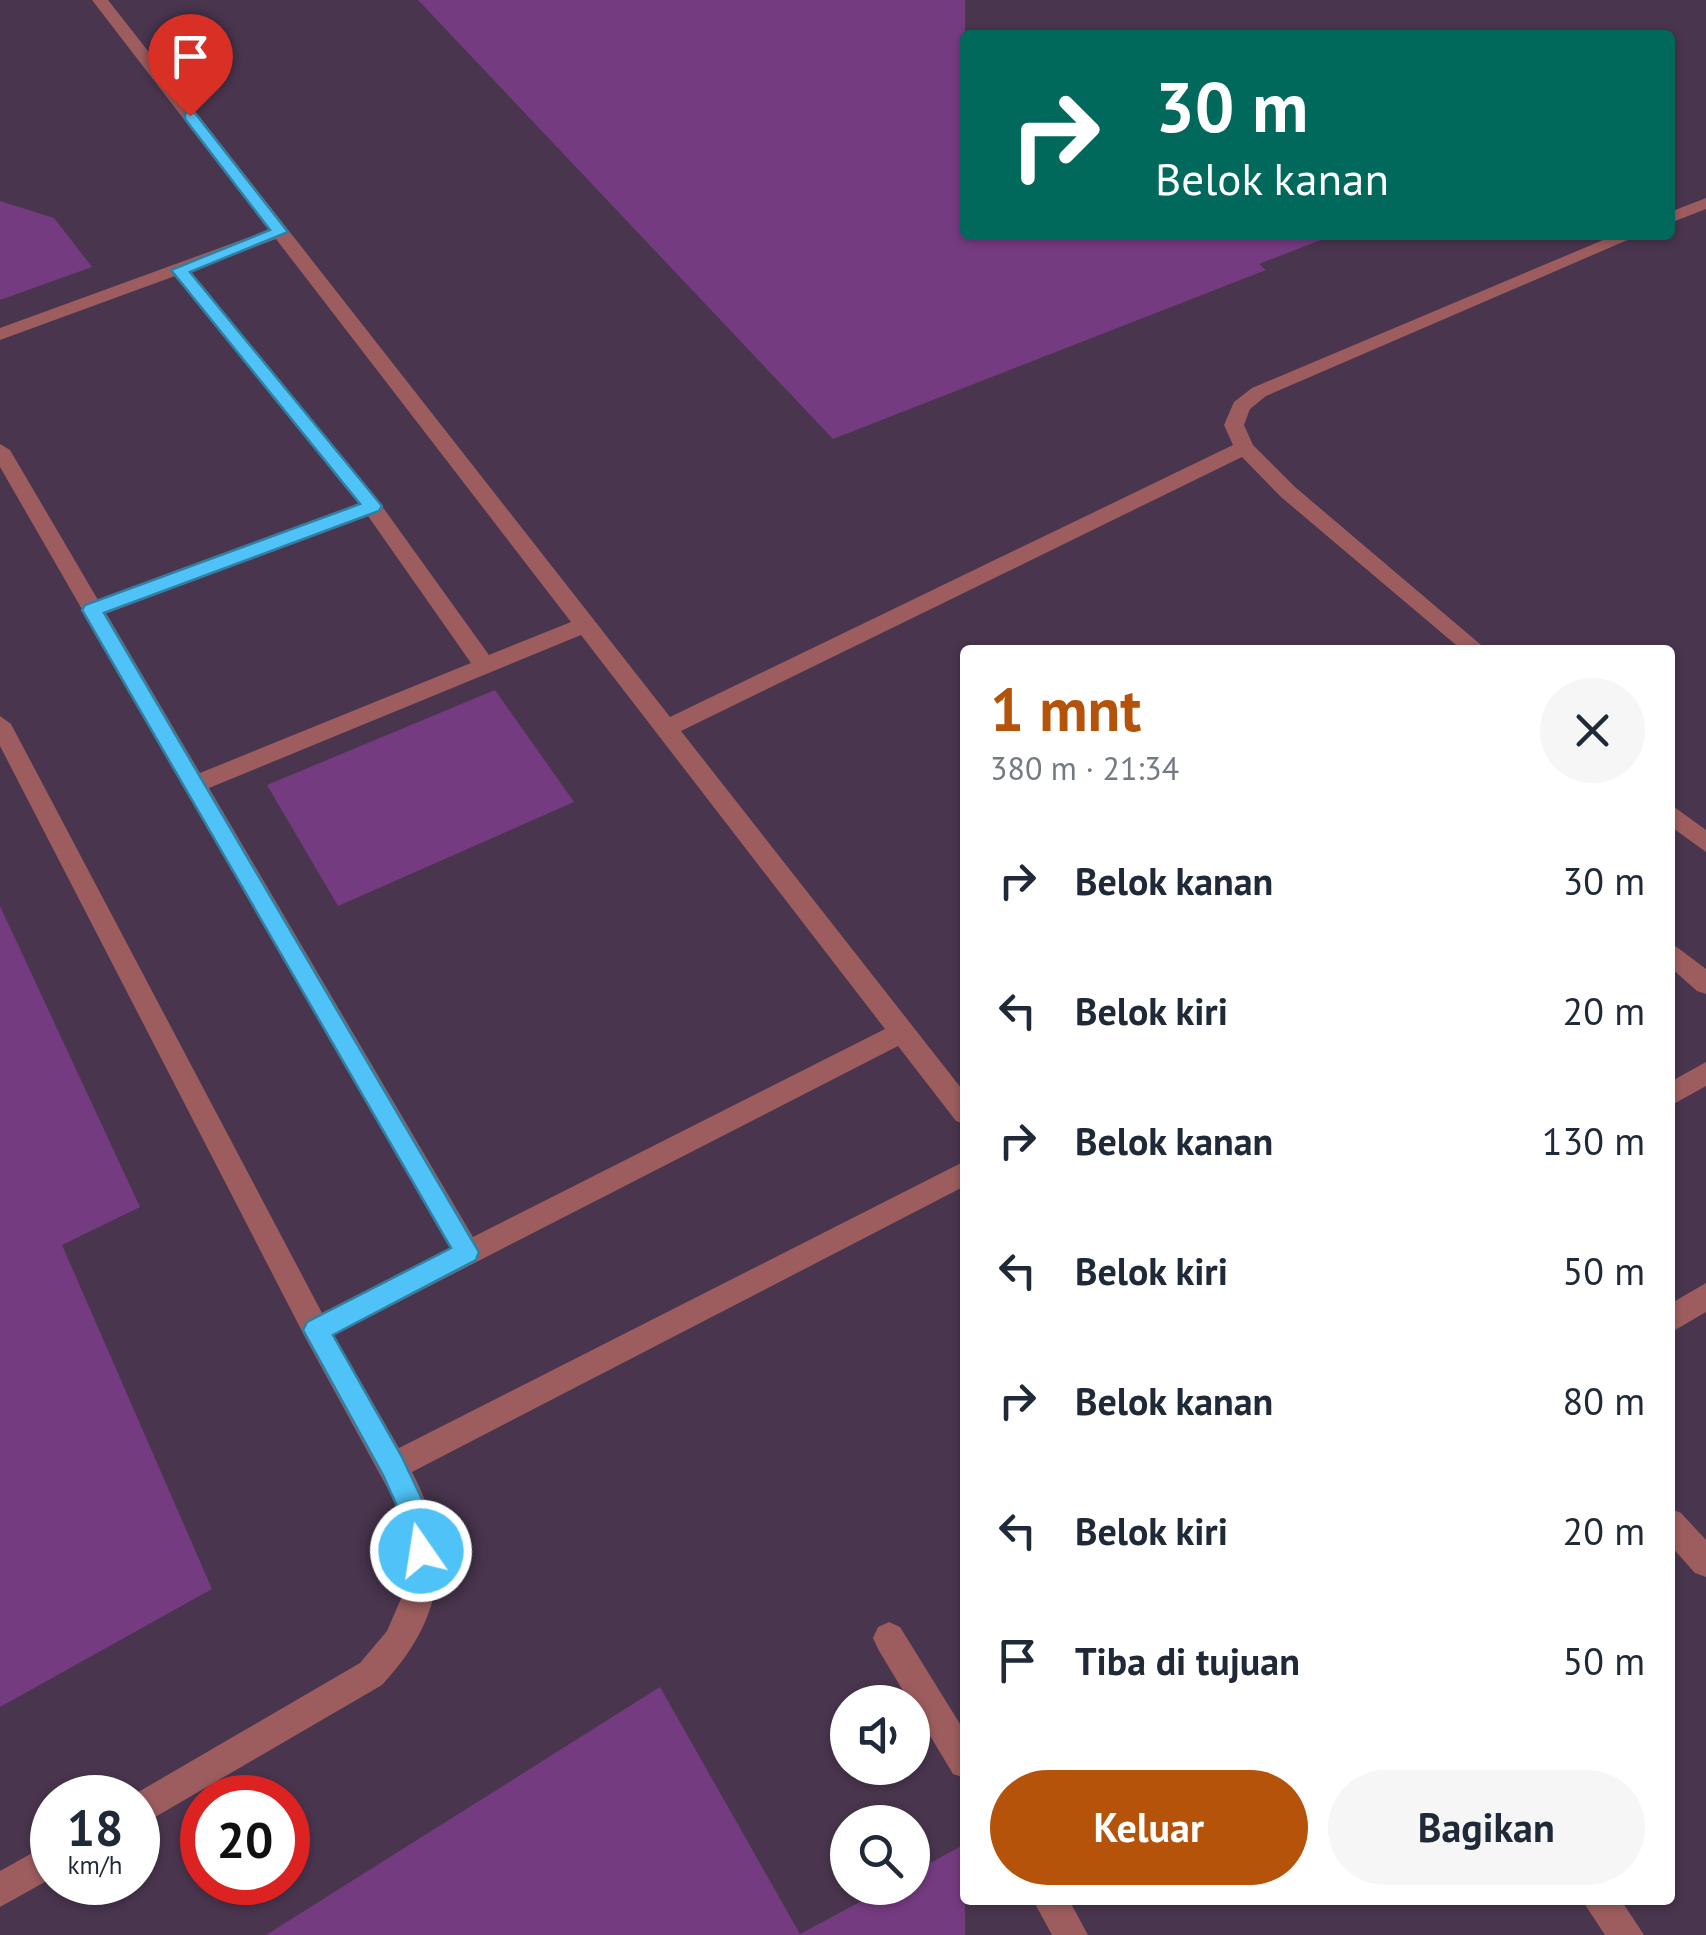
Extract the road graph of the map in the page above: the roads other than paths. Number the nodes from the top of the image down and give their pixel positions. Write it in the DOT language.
graph roads {
  1 [pos="100,0"];
  2 [pos="1706,203"];
  3 [pos="1675,216"];
  4 [pos="280,232"];
  5 [pos="1618,240"];
  6 [pos="180,270"];
  7 [pos="0,334"];
  8 [pos="1244,448"];
  9 [pos="0,450"];
  10 [pos="372,506"];
  11 [pos="92,610"];
  12 [pos="584,625"];
  13 [pos="1470,645"];
  14 [pos="484,665"];
  15 [pos="0,724"];
  16 [pos="666,729"];
  17 [pos="193,785"];
  18 [pos="1675,817"];
  19 [pos="1706,843"];
  20 [pos="1675,956"];
  21 [pos="1706,984"];
  22 [pos="900,1032"];
  23 [pos="1706,1072"];
  24 [pos="1675,1090"];
  25 [pos="960,1107"];
  26 [pos="960,1176"];
  27 [pos="467,1252"];
  28 [pos="1706,1296"];
  29 [pos="1675,1317"];
  30 [pos="316,1330"];
  31 [pos="393,1466"];
  32 [pos="1675,1529"];
  33 [pos="1706,1562"];
  34 [pos="889,1638"];
  35 [pos="960,1754"];
  36 [pos="160,1797"];
  37 [pos="30,1872"];
  38 [pos="0,1890"];
  39 [pos="1053,1905"];
  40 [pos="1603,1905"];
  41 [pos="1071,1935"];
  42 [pos="1627,1935"];
  1 -- 4 [label="lane"];
  2 -- 3 [label="lane"];
  4 -- 6 [label="lane"];
  4 -- 12 [label="lane"];
  5 -- 8 [label="lane"];
  6 -- 7 [label="lane"];
  6 -- 10 [label="lane"];
  8 -- 13 [label="lane"];
  8 -- 16 [label="lane"];
  9 -- 11 [label="lane"];
  10 -- 11 [label="lane"];
  10 -- 14 [label="lane"];
  11 -- 17 [label="lane"];
  12 -- 14 [label="lane"];
  12 -- 16 [label="lane"];
  14 -- 17 [label="lane"];
  15 -- 30 [label="lane"];
  16 -- 22 [label="lane"];
  17 -- 27 [label="lane"];
  18 -- 19 [label="lane"];
  20 -- 21 [label="lane"];
  22 -- 25 [label="lane"];
  22 -- 27 [label="lane"];
  23 -- 24 [label="lane"];
  26 -- 31 [label="lane"];
  27 -- 30 [label="lane"];
  28 -- 29 [label="lane"];
  30 -- 31 [label="lane"];
  31 -- 36 [label="lane"];
  32 -- 33 [label="lane"];
  34 -- 35 [label="lane"];
  37 -- 38 [label="lane"];
  39 -- 41 [label="lane"];
  40 -- 42 [label="lane"];
}
